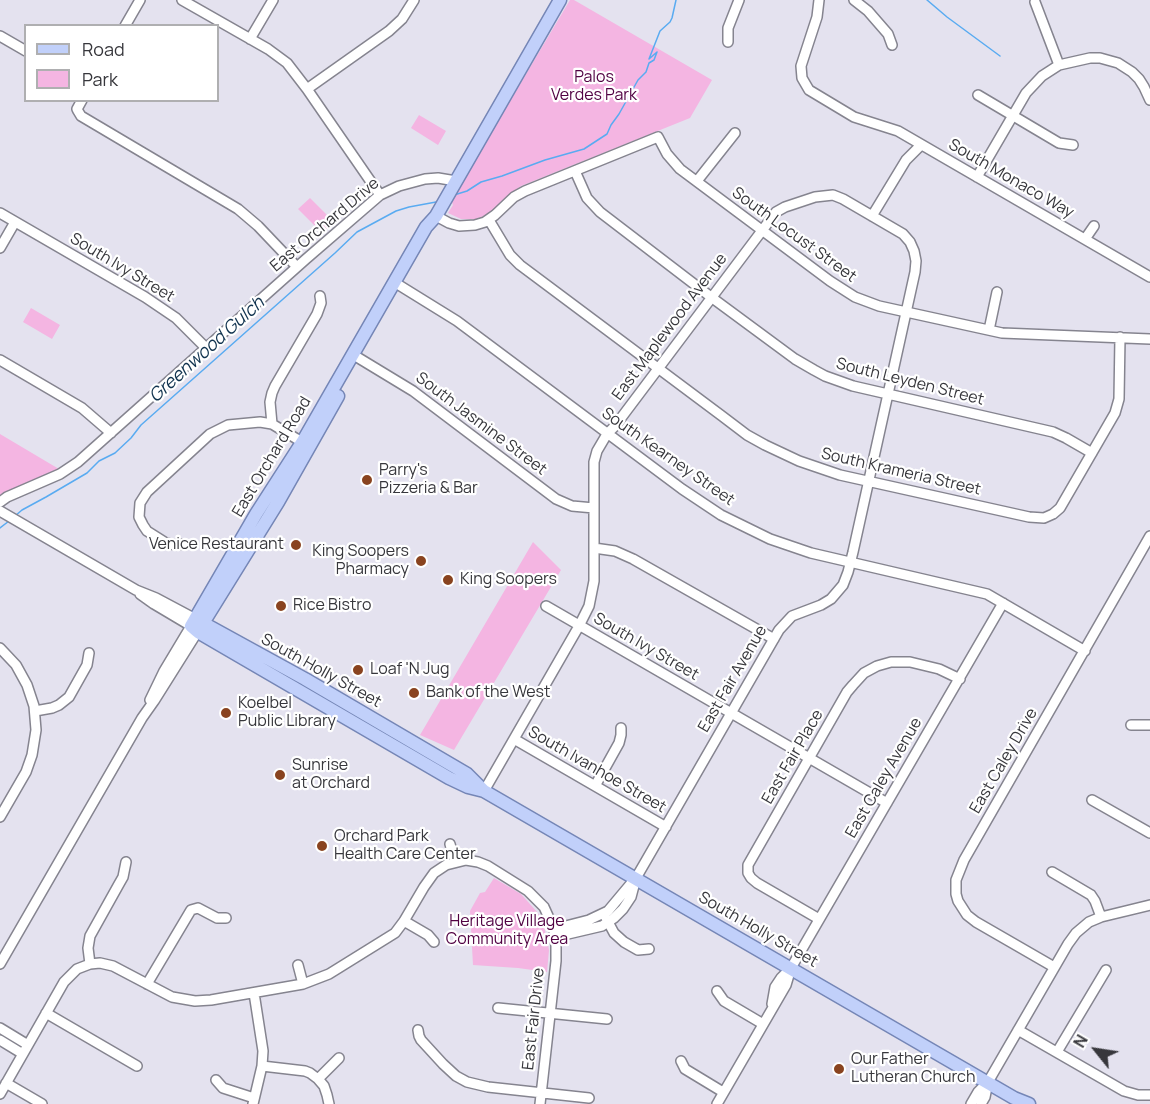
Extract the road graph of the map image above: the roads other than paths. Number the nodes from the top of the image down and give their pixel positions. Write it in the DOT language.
graph roads {
  1 [pos="140,0"];
  2 [pos="182,0"];
  3 [pos="273,0"];
  4 [pos="414,0"];
  5 [pos="560,0"];
  6 [pos="740,0"];
  7 [pos="819,0"];
  8 [pos="854,0"];
  9 [pos="1035,2"];
  10 [pos="126,24"];
  11 [pos="0,36"];
  12 [pos="250,39"];
  13 [pos="728,42"];
  14 [pos="892,45"];
  15 [pos="24,50"];
  16 [pos="1059,65"];
  17 [pos="307,89"];
  18 [pos="978,95"];
  19 [pos="1150,99"];
  20 [pos="81,102"];
  21 [pos="1012,116"];
  22 [pos="735,133"];
  23 [pos="921,145"];
  24 [pos="1073,145"];
  25 [pos="575,171"];
  26 [pos="977,177"];
  27 [pos="456,181"];
  28 [pos="697,181"];
  29 [pos="380,195"];
  30 [pos="0,213"];
  31 [pos="436,216"];
  32 [pos="872,216"];
  33 [pos="489,220"];
  34 [pos="15,222"];
  35 [pos="1094,226"];
  36 [pos="761,231"];
  37 [pos="1085,240"];
  38 [pos="0,248"];
  39 [pos="297,267"];
  40 [pos="1150,277"];
  41 [pos="397,283"];
  42 [pos="997,292"];
  43 [pos="320,296"];
  44 [pos="711,297"];
  45 [pos="906,312"];
  46 [pos="989,330"];
  47 [pos="1120,338"];
  48 [pos="1150,339"];
  49 [pos="206,348"];
  50 [pos="356,356"];
  51 [pos="0,360"];
  52 [pos="658,369"];
  53 [pos="888,395"];
  54 [pos="272,424"];
  55 [pos="111,433"];
  56 [pos="607,434"];
  57 [pos="307,443"];
  58 [pos="1092,453"];
  59 [pos="868,482"];
  60 [pos="0,502"];
  61 [pos="594,508"];
  62 [pos="1,511"];
  63 [pos="1149,541"];
  64 [pos="183,544"];
  65 [pos="594,549"];
  66 [pos="850,562"];
  67 [pos="1004,603"];
  68 [pos="546,606"];
  69 [pos="197,625"];
  70 [pos="579,626"];
  71 [pos="774,639"];
  72 [pos="0,648"];
  73 [pos="1085,651"];
  74 [pos="89,653"];
  75 [pos="960,679"];
  76 [pos="35,711"];
  77 [pos="731,713"];
  78 [pos="1131,725"];
  79 [pos="1150,725"];
  80 [pos="621,728"];
  81 [pos="514,739"];
  82 [pos="810,759"];
  83 [pos="595,786"];
  84 [pos="484,791"];
  85 [pos="1092,800"];
  86 [pos="887,803"];
  87 [pos="0,815"];
  88 [pos="666,826"];
  89 [pos="1150,833"];
  90 [pos="450,844"];
  91 [pos="126,862"];
  92 [pos="455,862"];
  93 [pos="1052,872"];
  94 [pos="636,878"];
  95 [pos="1150,905"];
  96 [pos="1101,917"];
  97 [pos="226,918"];
  98 [pos="606,918"];
  99 [pos="819,919"];
  100 [pos="404,921"];
  101 [pos="554,933"];
  102 [pos="434,942"];
  103 [pos="649,949"];
  104 [pos="0,964"];
  105 [pos="90,964"];
  106 [pos="298,965"];
  107 [pos="1054,967"];
  108 [pos="791,968"];
  109 [pos="1106,970"];
  110 [pos="147,984"];
  111 [pos="303,984"];
  112 [pos="717,991"];
  113 [pos="254,993"];
  114 [pos="498,1008"];
  115 [pos="46,1013"];
  116 [pos="550,1013"];
  117 [pos="607,1019"];
  118 [pos="763,1024"];
  119 [pos="0,1028"];
  120 [pos="418,1030"];
  121 [pos="1018,1030"];
  122 [pos="0,1040"];
  123 [pos="25,1049"];
  124 [pos="1058,1052"];
  125 [pos="339,1058"];
  126 [pos="681,1061"];
  127 [pos="137,1066"];
  128 [pos="262,1066"];
  129 [pos="318,1079"];
  130 [pos="216,1080"];
  131 [pos="988,1082"];
  132 [pos="6,1083"];
  133 [pos="723,1092"];
  134 [pos="0,1094"];
  135 [pos="541,1094"];
  136 [pos="1150,1095"];
  137 [pos="589,1098"];
  138 [pos="253,1101"];
  139 [pos="1017,1101"];
  140 [pos="42,1104"];
  141 [pos="329,1104"];
  142 [pos="540,1104"];
  143 [pos="717,1104"];
  144 [pos="971,1104"];
  145 [pos="981,1104"];
  146 [pos="1029,1104"];
  1 -- 10 [label="street"];
  2 -- 12 [label="street"];
  3 -- 12 [label="street"];
  4 -- 17 [label="street"];
  5 -- 27 [label="main road, East Orchard Road"];
  6 -- 13 [label="street"];
  7 -- 23 [label="street, South Monaco Way"];
  8 -- 14 [label="street"];
  9 -- 16 [label="street"];
  11 -- 15 [label="street"];
  12 -- 17 [label="street"];
  16 -- 19 [label="street"];
  16 -- 21 [label="street"];
  17 -- 29 [label="street"];
  18 -- 21 [label="street"];
  20 -- 39 [label="street"];
  21 -- 24 [label="street"];
  21 -- 26 [label="street"];
  22 -- 28 [label="street"];
  23 -- 26 [label="street, South Monaco Way"];
  23 -- 32 [label="street, South Monaco Way"];
  25 -- 28 [label="street, South Locust Street"];
  25 -- 33 [label="street"];
  25 -- 44 [label="street, South Leyden Street"];
  26 -- 37 [label="street, South Monaco Way"];
  27 -- 29 [label="street, East Orchard Drive"];
  27 -- 31 [label="main road, East Orchard Road"];
  28 -- 36 [label="street, South Locust Street"];
  29 -- 39 [label="street, East Orchard Drive"];
  30 -- 34 [label="street, South Ivy Street"];
  31 -- 33 [label="street"];
  31 -- 41 [label="main road, East Orchard Road"];
  32 -- 36 [label="street, East Maplewood Avenue"];
  32 -- 45 [label="street, East Fair Avenue"];
  33 -- 52 [label="street, South Krameria Street"];
  34 -- 38 [label="street"];
  34 -- 49 [label="street, South Ivy Street"];
  35 -- 37 [label="street, South Monaco Way"];
  36 -- 44 [label="street, East Maplewood Avenue"];
  36 -- 45 [label="street, South Locust Street"];
  37 -- 40 [label="street, South Monaco Way"];
  39 -- 49 [label="street, East Orchard Drive"];
  41 -- 50 [label="main road, East Orchard Road"];
  41 -- 56 [label="street, South Kearney Street"];
  42 -- 46 [label="street"];
  43 -- 54 [label="street"];
  44 -- 52 [label="street, East Maplewood Avenue"];
  44 -- 53 [label="street, South Leyden Street"];
  45 -- 46 [label="street, South Locust Street"];
  45 -- 53 [label="street, East Fair Avenue"];
  46 -- 47 [label="street, South Locust Street"];
  47 -- 48 [label="street, South Locust Street"];
  47 -- 58 [label="street, South Krameria Street"];
  49 -- 55 [label="street, East Orchard Drive"];
  50 -- 57 [label="main road, East Orchard Road"];
  50 -- 61 [label="street, South Jasmine Street"];
  51 -- 55 [label="street"];
  52 -- 56 [label="street, East Maplewood Avenue"];
  52 -- 59 [label="street, South Krameria Street"];
  53 -- 58 [label="street, South Leyden Street"];
  53 -- 59 [label="street, East Fair Avenue"];
  54 -- 57 [label="street"];
  54 -- 64 [label="street"];
  55 -- 60 [label="street, East Orchard Drive"];
  56 -- 61 [label="street, East Maplewood Avenue"];
  56 -- 66 [label="street, South Kearney Street"];
  57 -- 69 [label="main road, East Orchard Road"];
  58 -- 59 [label="street, South Krameria Street"];
  59 -- 66 [label="street, East Fair Avenue"];
  61 -- 65 [label="street, East Maplewood Avenue"];
  62 -- 69 [label="street, South Holly Street"];
  63 -- 73 [label="street, East Caley Drive"];
  65 -- 70 [label="street, East Maplewood Avenue"];
  65 -- 71 [label="street"];
  66 -- 67 [label="street, South Kearney Street"];
  66 -- 71 [label="street, East Fair Avenue"];
  67 -- 73 [label="street, South Kearney Street"];
  67 -- 75 [label="street, East Caley Avenue"];
  68 -- 70 [label="street, South Ivy Street"];
  69 -- 84 [label="main road, South Holly Street"];
  69 -- 104 [label="street, East Orchard Road"];
  70 -- 77 [label="street, South Ivy Street"];
  70 -- 81 [label="street, East Maplewood Avenue"];
  71 -- 77 [label="street, East Fair Avenue"];
  72 -- 76 [label="street"];
  73 -- 107 [label="street, East Caley Drive"];
  74 -- 76 [label="street"];
  75 -- 82 [label="street, East Fair Place"];
  75 -- 86 [label="street, East Caley Avenue"];
  76 -- 87 [label="street"];
  77 -- 82 [label="street, South Ivy Street"];
  77 -- 88 [label="street, East Fair Avenue"];
  78 -- 79 [label="street"];
  80 -- 83 [label="street"];
  81 -- 83 [label="street, South Ivanhoe Street"];
  81 -- 84 [label="street, East Maplewood Avenue"];
  82 -- 86 [label="street, South Ivy Street"];
  82 -- 99 [label="street, East Fair Place"];
  83 -- 88 [label="street, South Ivanhoe Street"];
  84 -- 94 [label="main road, South Holly Street"];
  85 -- 89 [label="street"];
  86 -- 99 [label="street, East Caley Avenue"];
  88 -- 94 [label="street, East Fair Avenue"];
  90 -- 92 [label="street"];
  91 -- 105 [label="street"];
  92 -- 100 [label="street"];
  92 -- 101 [label="street"];
  93 -- 96 [label="street"];
  94 -- 98 [label="street, East Fair Avenue"];
  94 -- 108 [label="main road, South Holly Street"];
  95 -- 96 [label="street"];
  96 -- 107 [label="street"];
  97 -- 110 [label="street"];
  98 -- 101 [label="street, East Fair Avenue"];
  98 -- 103 [label="street"];
  99 -- 108 [label="street, East Caley Avenue"];
  100 -- 102 [label="street"];
  100 -- 111 [label="street"];
  101 -- 116 [label="street, East Fair Drive"];
  105 -- 110 [label="street"];
  105 -- 115 [label="street"];
  106 -- 111 [label="street"];
  107 -- 121 [label="street"];
  108 -- 118 [label="street, East Caley Avenue"];
  108 -- 131 [label="main road, South Holly Street"];
  109 -- 124 [label="street"];
  110 -- 113 [label="street"];
  111 -- 113 [label="street"];
  112 -- 118 [label="street"];
  113 -- 128 [label="street"];
  114 -- 116 [label="street"];
  115 -- 123 [label="street"];
  115 -- 127 [label="street"];
  116 -- 117 [label="street"];
  116 -- 135 [label="street, East Fair Drive"];
  118 -- 133 [label="street, East Caley Avenue"];
  119 -- 123 [label="street"];
  120 -- 135 [label="street"];
  121 -- 124 [label="street"];
  121 -- 131 [label="street"];
  122 -- 123 [label="street"];
  123 -- 132 [label="street"];
  124 -- 136 [label="street"];
  125 -- 129 [label="street"];
  126 -- 133 [label="street"];
  128 -- 129 [label="street"];
  128 -- 138 [label="street"];
  129 -- 141 [label="street"];
  130 -- 138 [label="street"];
  131 -- 139 [label="main road, South Holly Street"];
  131 -- 144 [label="street"];
  131 -- 145 [label="street"];
  132 -- 134 [label="street"];
  132 -- 140 [label="street"];
  133 -- 143 [label="street, East Caley Avenue"];
  135 -- 137 [label="street"];
  135 -- 142 [label="street, East Fair Drive"];
  139 -- 146 [label="main road, South Holly Street"];
}
